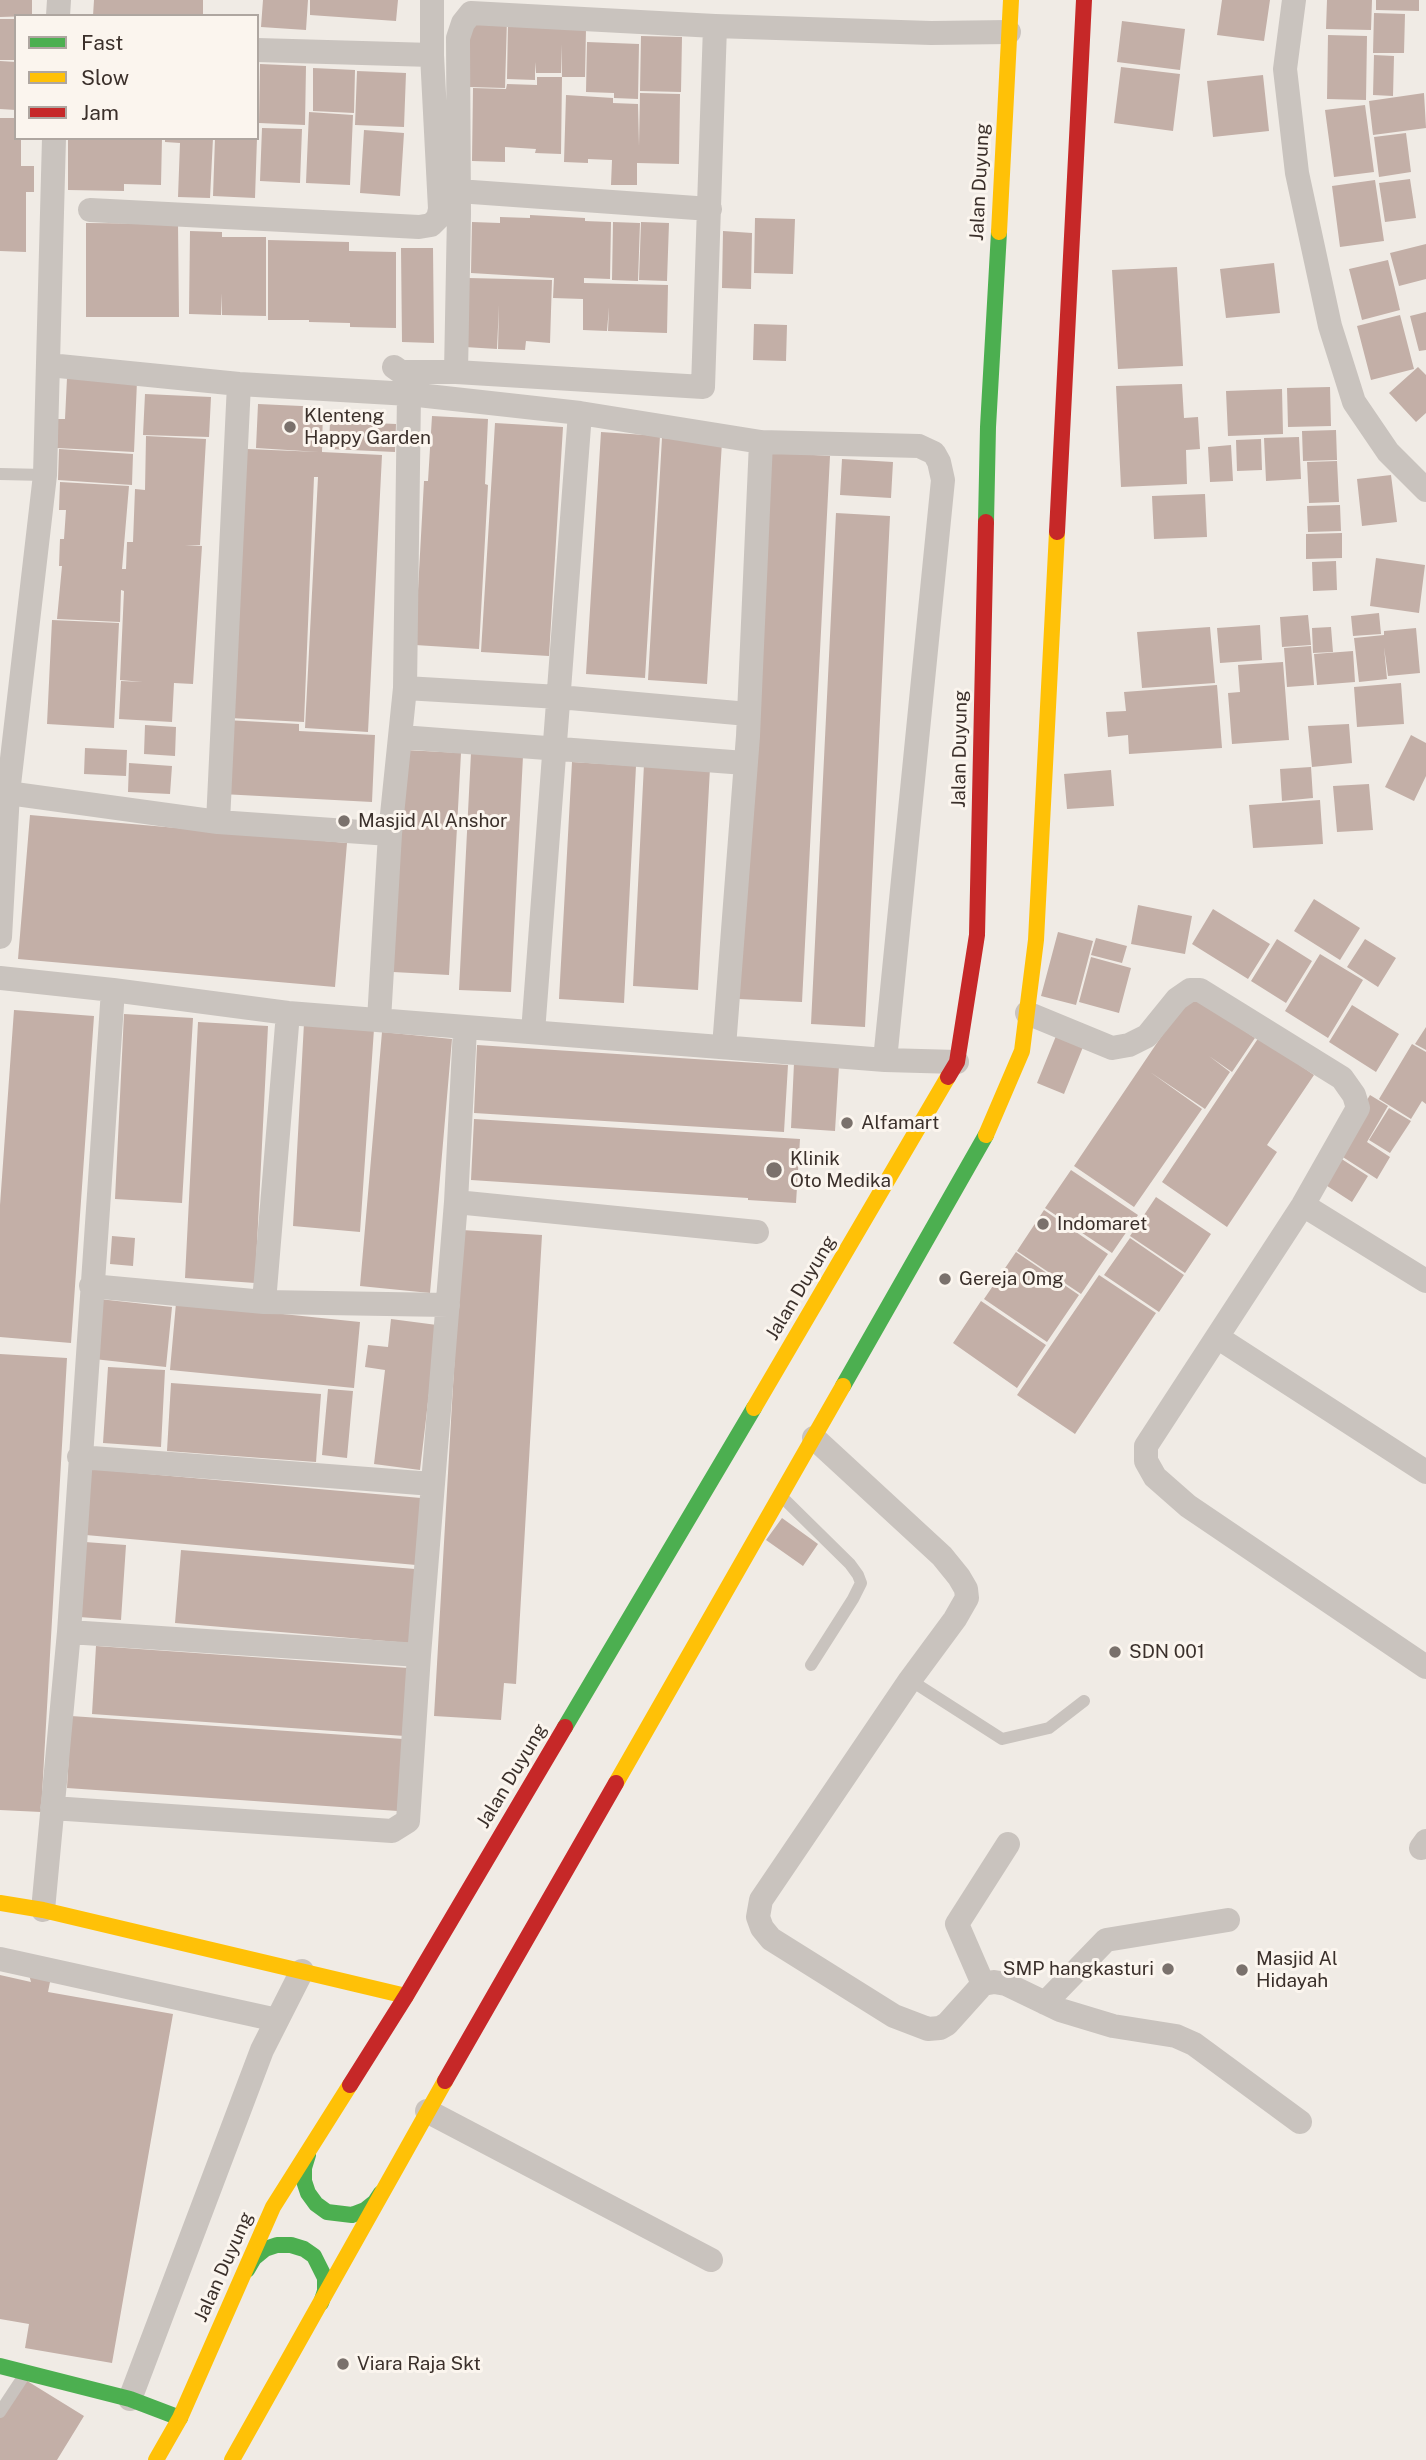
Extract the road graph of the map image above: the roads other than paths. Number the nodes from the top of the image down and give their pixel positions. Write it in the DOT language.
graph roads {
  1 [pos="432,0"];
  2 [pos="1012,0"];
  3 [pos="1084,0"];
  4 [pos="1294,0"];
  5 [pos="715,26"];
  6 [pos="1009,32"];
  7 [pos="259,50"];
  8 [pos="432,55"];
  9 [pos="54,140"];
  10 [pos="458,191"];
  11 [pos="710,209"];
  12 [pos="90,210"];
  13 [pos="48,365"];
  14 [pos="394,367"];
  15 [pos="456,372"];
  16 [pos="239,384"];
  17 [pos="409,394"];
  18 [pos="580,413"];
  19 [pos="761,442"];
  20 [pos="0,474"];
  21 [pos="46,475"];
  22 [pos="1426,490"];
  23 [pos="405,688"];
  24 [pos="559,697"];
  25 [pos="748,714"];
  26 [pos="401,737"];
  27 [pos="555,748"];
  28 [pos="745,763"];
  29 [pos="4,792"];
  30 [pos="218,822"];
  31 [pos="390,834"];
  32 [pos="0,937"];
  33 [pos="0,978"];
  34 [pos="113,990"];
  35 [pos="288,1013"];
  36 [pos="1027,1013"];
  37 [pos="379,1020"];
  38 [pos="465,1029"];
  39 [pos="533,1032"];
  40 [pos="724,1047"];
  41 [pos="885,1060"];
  42 [pos="957,1062"];
  43 [pos="456,1202"];
  44 [pos="1303,1205"];
  45 [pos="757,1232"];
  46 [pos="1426,1281"];
  47 [pos="91,1286"];
  48 [pos="264,1302"];
  49 [pos="448,1305"];
  50 [pos="1217,1337"];
  51 [pos="814,1438"];
  52 [pos="79,1457"];
  53 [pos="1426,1472"];
  54 [pos="433,1484"];
  55 [pos="781,1495"];
  56 [pos="68,1632"];
  57 [pos="419,1655"];
  58 [pos="811,1665"];
  59 [pos="1426,1667"];
  60 [pos="910,1680"];
  61 [pos="1084,1701"];
  62 [pos="52,1808"];
  63 [pos="1009,1844"];
  64 [pos="0,1903"];
  65 [pos="43,1910"];
  66 [pos="1228,1920"];
  67 [pos="0,1959"];
  68 [pos="302,1971"];
  69 [pos="983,1984"];
  70 [pos="406,1996"];
  71 [pos="1045,2003"];
  72 [pos="277,2020"];
  73 [pos="427,2111"];
  74 [pos="1300,2122"];
  75 [pos="308,2155"];
  76 [pos="382,2191"];
  77 [pos="711,2260"];
  78 [pos="247,2270"];
  79 [pos="321,2303"];
  80 [pos="0,2366"];
  81 [pos="26,2372"];
  82 [pos="130,2399"];
  83 [pos="0,2412"];
  84 [pos="180,2418"];
  85 [pos="156,2460"];
  86 [pos="232,2460"];
  1 -- 8 [label="street"];
  2 -- 6 [label="main road, Jalan Duyung"];
  3 -- 36 [label="main road"];
  4 -- 22 [label="street"];
  5 -- 6 [label="street"];
  5 -- 10 [label="street"];
  5 -- 11 [label="street"];
  6 -- 42 [label="main road, Jalan Duyung"];
  7 -- 8 [label="street"];
  8 -- 12 [label="street"];
  9 -- 13 [label="street"];
  10 -- 11 [label="street"];
  10 -- 15 [label="street"];
  11 -- 15 [label="street"];
  13 -- 16 [label="street"];
  13 -- 21 [label="street"];
  14 -- 15 [label="street"];
  16 -- 17 [label="street"];
  16 -- 30 [label="street"];
  17 -- 18 [label="street"];
  17 -- 23 [label="street"];
  18 -- 19 [label="street"];
  18 -- 24 [label="street"];
  19 -- 25 [label="street"];
  19 -- 41 [label="street"];
  20 -- 21 [label="lane"];
  21 -- 29 [label="street"];
  23 -- 24 [label="street"];
  23 -- 26 [label="street"];
  24 -- 25 [label="street"];
  24 -- 27 [label="street"];
  25 -- 28 [label="street"];
  26 -- 27 [label="street"];
  26 -- 31 [label="street"];
  27 -- 28 [label="street"];
  27 -- 39 [label="street"];
  28 -- 40 [label="street"];
  29 -- 30 [label="street"];
  29 -- 32 [label="street"];
  30 -- 31 [label="street"];
  31 -- 37 [label="street"];
  33 -- 34 [label="street"];
  34 -- 35 [label="street"];
  34 -- 47 [label="street"];
  35 -- 37 [label="street"];
  35 -- 48 [label="street"];
  36 -- 44 [label="street"];
  36 -- 51 [label="main road"];
  37 -- 38 [label="street"];
  38 -- 39 [label="street"];
  38 -- 43 [label="street"];
  39 -- 40 [label="street"];
  40 -- 41 [label="street"];
  41 -- 42 [label="street"];
  42 -- 70 [label="main road, Jalan Duyung"];
  43 -- 45 [label="street"];
  43 -- 49 [label="street"];
  44 -- 46 [label="street"];
  44 -- 50 [label="street"];
  47 -- 48 [label="street"];
  47 -- 52 [label="street"];
  48 -- 49 [label="street"];
  49 -- 54 [label="street"];
  50 -- 53 [label="street"];
  50 -- 59 [label="street"];
  51 -- 55 [label="main road"];
  51 -- 60 [label="street"];
  52 -- 54 [label="street"];
  52 -- 56 [label="street"];
  54 -- 57 [label="street"];
  55 -- 58 [label="lane"];
  55 -- 73 [label="main road"];
  56 -- 57 [label="street"];
  56 -- 62 [label="street"];
  57 -- 62 [label="street"];
  60 -- 61 [label="lane"];
  60 -- 69 [label="street"];
  62 -- 65 [label="street"];
  63 -- 69 [label="street"];
  64 -- 65 [label="main road"];
  65 -- 68 [label="main road"];
  66 -- 71 [label="street"];
  67 -- 72 [label="street"];
  68 -- 70 [label="main road"];
  68 -- 72 [label="street"];
  69 -- 71 [label="street"];
  70 -- 75 [label="main road, Jalan Duyung"];
  71 -- 74 [label="street"];
  72 -- 82 [label="street"];
  73 -- 76 [label="main road"];
  73 -- 77 [label="street"];
  75 -- 76 [label="main road"];
  75 -- 78 [label="main road, Jalan Duyung"];
  76 -- 79 [label="main road"];
  78 -- 79 [label="main road"];
  78 -- 84 [label="main road, Jalan Duyung"];
  79 -- 86 [label="main road"];
  80 -- 81 [label="main road"];
  81 -- 82 [label="main road"];
  81 -- 83 [label="lane"];
  82 -- 84 [label="main road"];
  84 -- 85 [label="main road, Jalan Duyung"];
}
